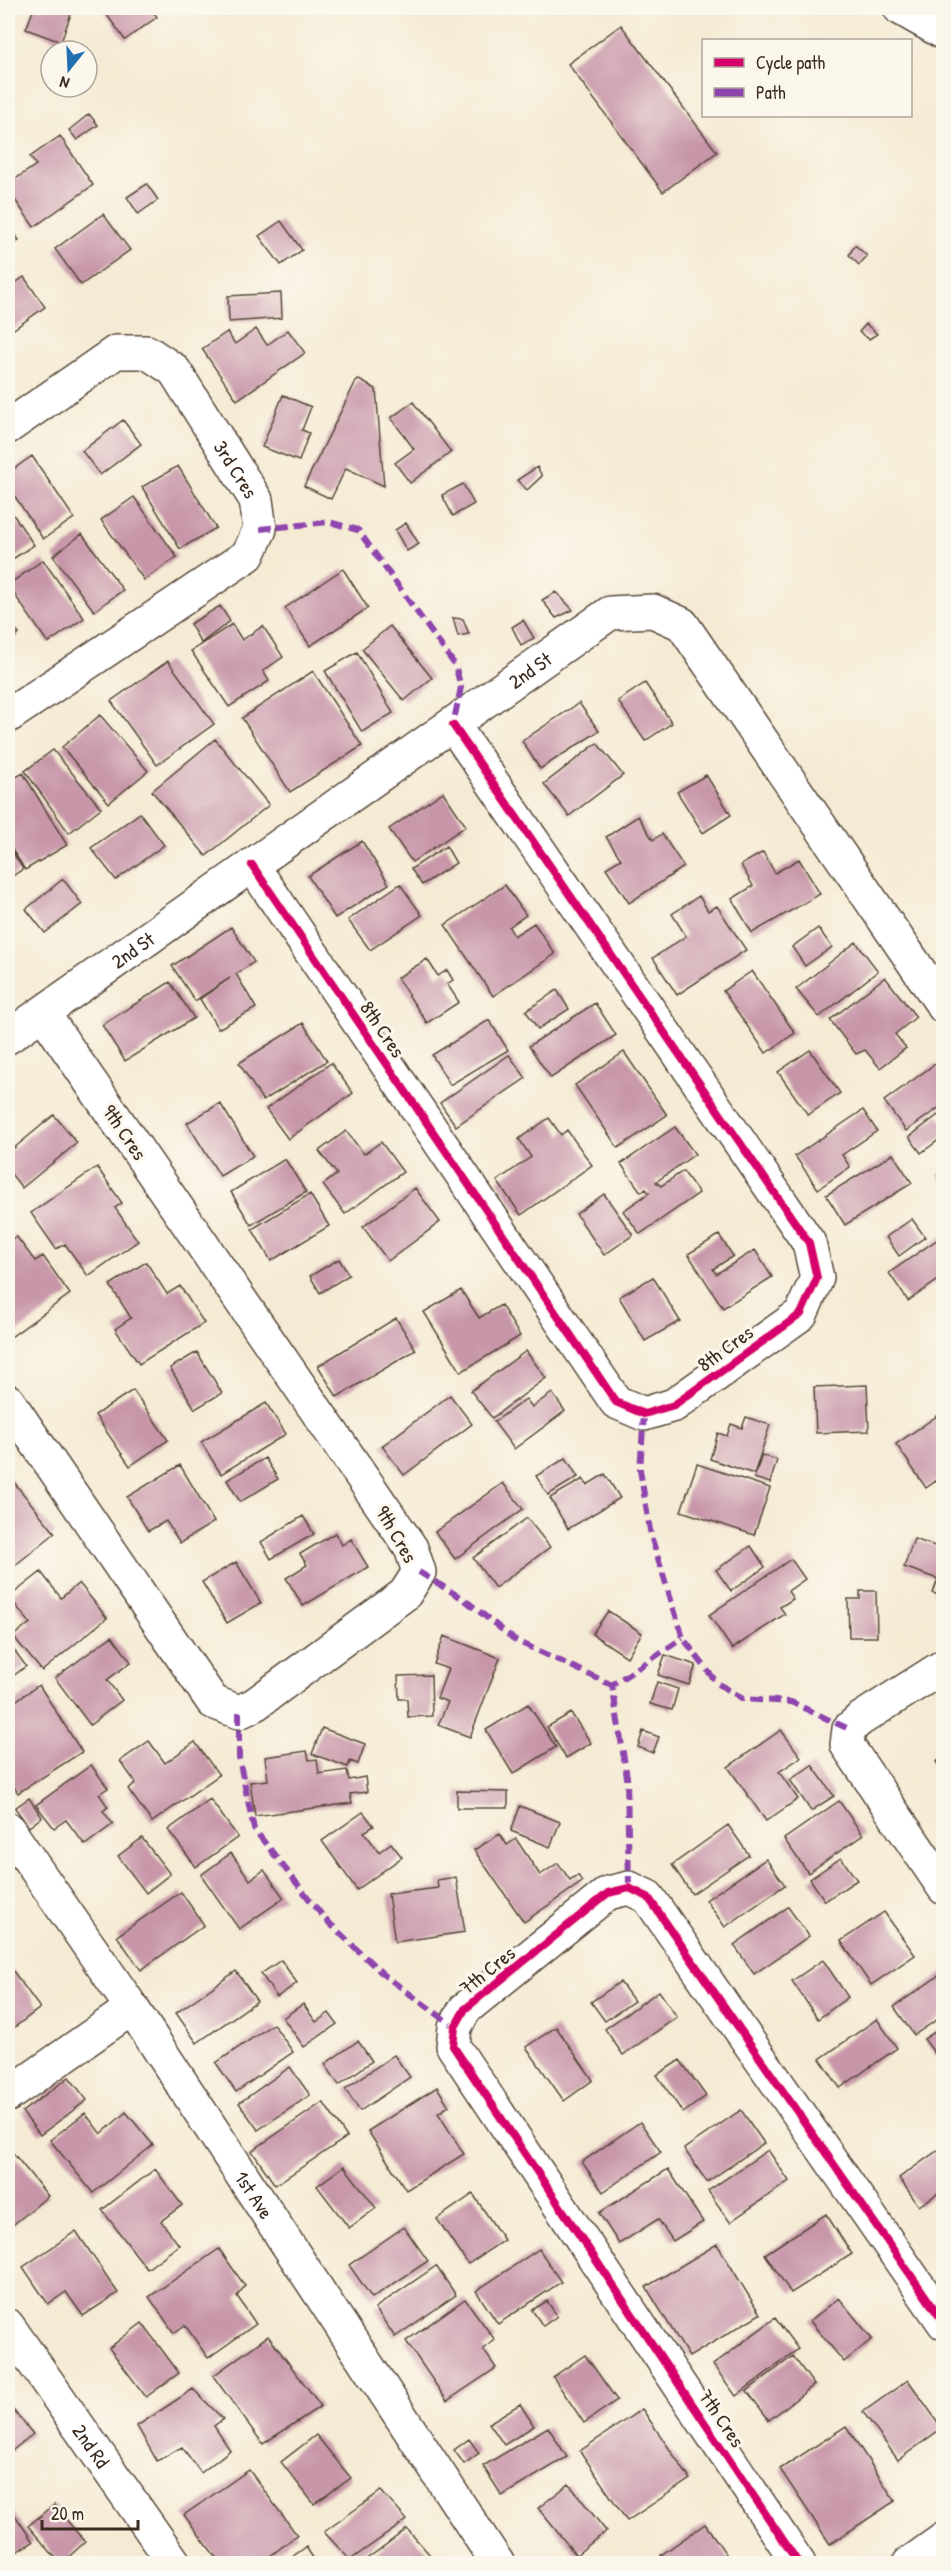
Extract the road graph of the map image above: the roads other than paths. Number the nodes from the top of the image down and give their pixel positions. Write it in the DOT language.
graph roads {
  1 [pos="900,8"];
  2 [pos="944,33"];
  3 [pos="8,427"];
  4 [pos="8,716"];
  5 [pos="453,724"];
  6 [pos="252,865"];
  7 [pos="944,1007"];
  8 [pos="43,1013"];
  9 [pos="8,1037"];
  10 [pos="8,1401"];
  11 [pos="944,1666"];
  12 [pos="8,1829"];
  13 [pos="944,1888"];
  14 [pos="132,2008"];
  15 [pos="8,2095"];
  16 [pos="944,2323"];
  17 [pos="8,2326"];
  18 [pos="944,2539"];
  19 [pos="175,2564"];
  20 [pos="498,2564"];
  21 [pos="799,2564"];
  22 [pos="909,2564"];
  1 -- 2 [label="street"];
  3 -- 4 [label="street, 3rd Cres"];
  5 -- 6 [label="street, 2nd St"];
  5 -- 6 [label="street, 8th Cres"];
  5 -- 7 [label="street, 2nd St"];
  6 -- 8 [label="street, 2nd St"];
  8 -- 9 [label="street, 2nd St"];
  8 -- 10 [label="street, 9th Cres"];
  11 -- 13 [label="street"];
  12 -- 14 [label="street, 1st Ave"];
  14 -- 15 [label="street"];
  14 -- 20 [label="street, 1st Ave"];
  16 -- 21 [label="street, 7th Cres"];
  17 -- 19 [label="street, 2nd Rd"];
  18 -- 22 [label="street"];
}
